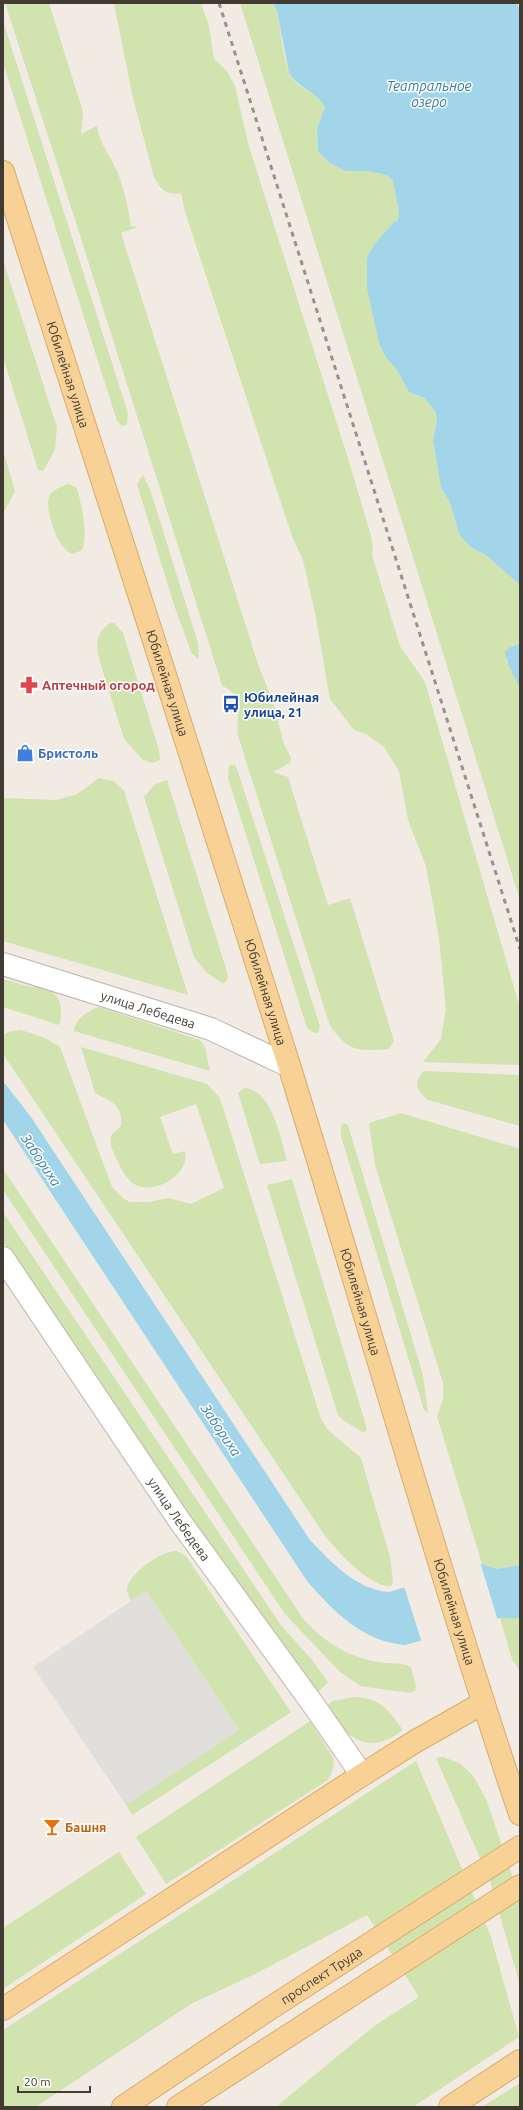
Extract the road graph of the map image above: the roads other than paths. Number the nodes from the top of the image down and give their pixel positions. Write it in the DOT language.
graph roads {
  1 [pos="3,172"];
  2 [pos="3,964"];
  3 [pos="289,1066"];
  4 [pos="3,1258"];
  5 [pos="483,1703"];
  6 [pos="362,1775"];
  7 [pos="520,1814"];
  8 [pos="520,1846"];
  9 [pos="520,1886"];
  10 [pos="3,2009"];
  11 [pos="520,2061"];
  12 [pos="123,2107"];
  13 [pos="178,2107"];
  14 [pos="450,2107"];
  1 -- 3 [label="main road, Юбилейная улица"];
  2 -- 3 [label="street, улица Лебедева"];
  3 -- 5 [label="main road, Юбилейная улица"];
  4 -- 6 [label="street, улица Лебедева"];
  5 -- 6 [label="main road"];
  5 -- 7 [label="main road, Юбилейная улица"];
  6 -- 10 [label="main road"];
  8 -- 12 [label="main road, проспект Труда"];
  9 -- 13 [label="main road"];
  11 -- 14 [label="main road"];
}
